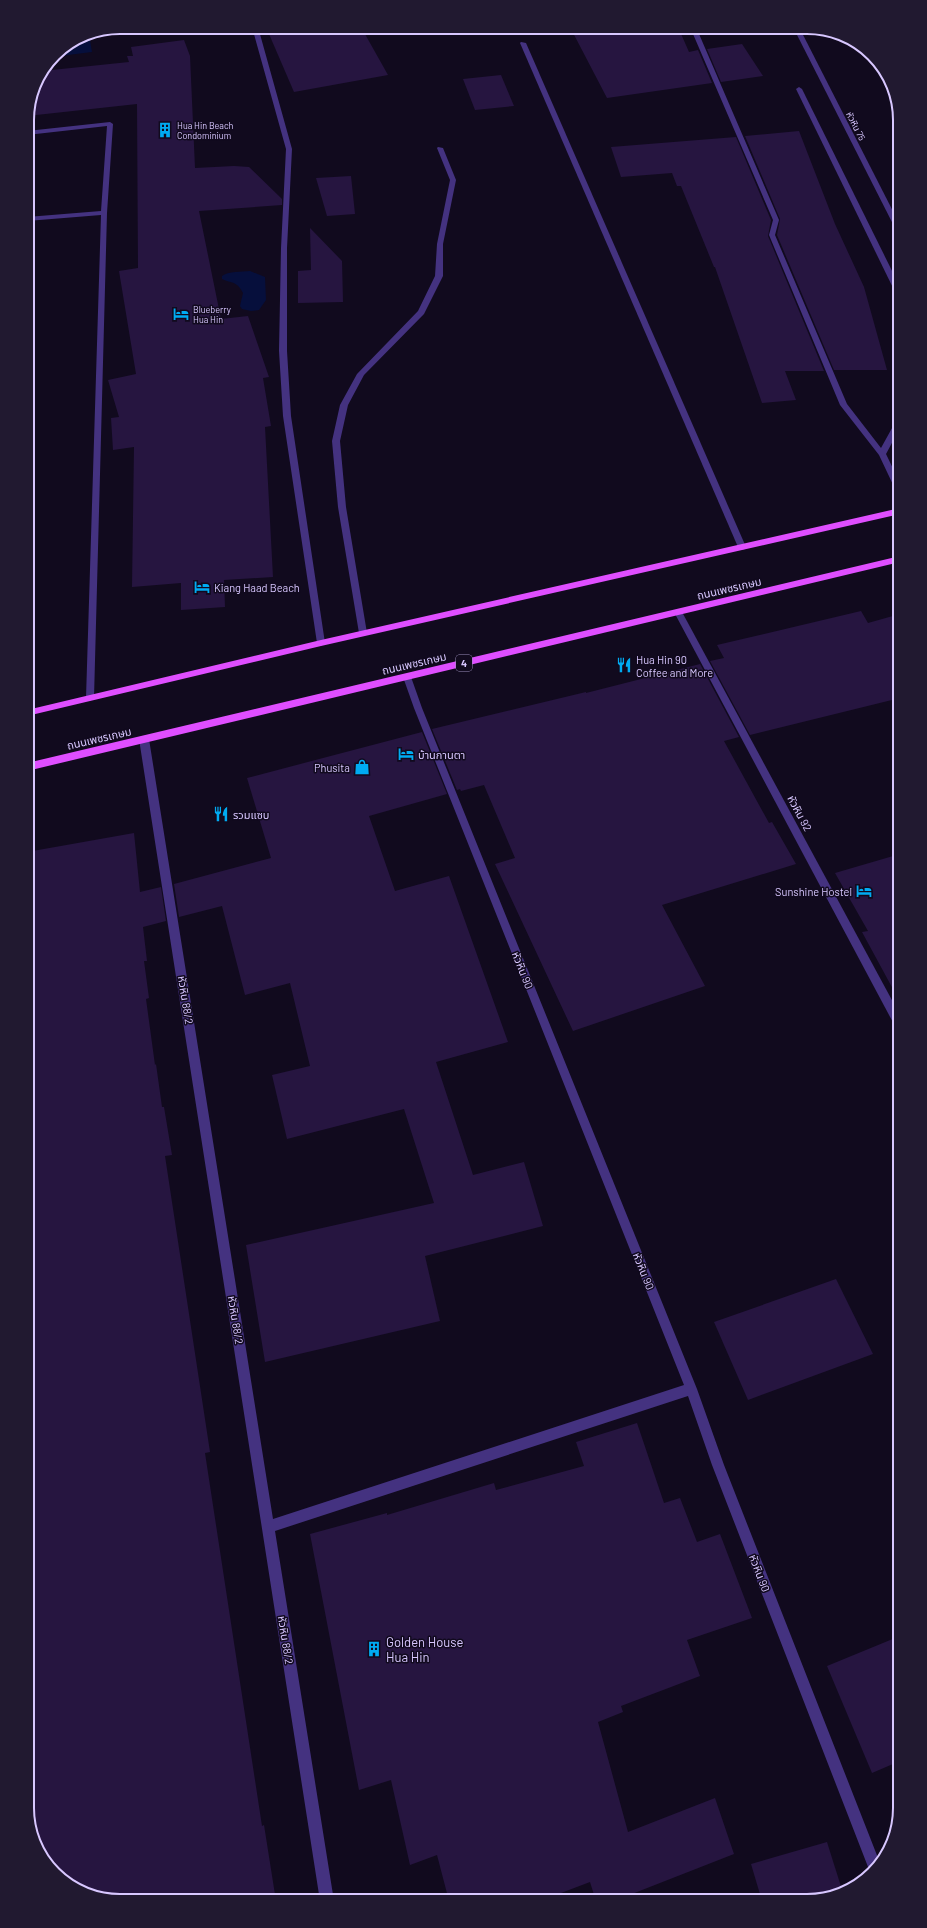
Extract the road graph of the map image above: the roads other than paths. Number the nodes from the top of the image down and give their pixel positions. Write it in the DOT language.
graph roads {
  1 [pos="257,34"];
  2 [pos="697,34"];
  3 [pos="800,34"];
  4 [pos="523,43"];
  5 [pos="799,89"];
  6 [pos="34,132"];
  7 [pos="440,148"];
  8 [pos="104,213"];
  9 [pos="34,218"];
  10 [pos="893,218"];
  11 [pos="893,280"];
  12 [pos="893,434"];
  13 [pos="882,454"];
  14 [pos="893,477"];
  15 [pos="893,513"];
  16 [pos="742,547"];
  17 [pos="893,561"];
  18 [pos="678,612"];
  19 [pos="363,633"];
  20 [pos="320,643"];
  21 [pos="407,677"];
  22 [pos="90,698"];
  23 [pos="34,711"];
  24 [pos="144,739"];
  25 [pos="34,765"];
  26 [pos="893,1011"];
  27 [pos="691,1389"];
  28 [pos="269,1526"];
  29 [pos="873,1863"];
  30 [pos="326,1894"];
  1 -- 20 [label="street"];
  2 -- 13 [label="street"];
  3 -- 10 [label="street, หัวหิน 75"];
  4 -- 16 [label="street"];
  5 -- 11 [label="street"];
  6 -- 8 [label="street"];
  7 -- 19 [label="street"];
  8 -- 9 [label="street"];
  8 -- 22 [label="street"];
  12 -- 13 [label="street"];
  13 -- 14 [label="street"];
  15 -- 16 [label="main road"];
  16 -- 19 [label="main road"];
  17 -- 18 [label="main road, ถนนเพชรเกษม / 4"];
  18 -- 21 [label="main road, ถนนเพชรเกษม / 4"];
  18 -- 26 [label="street, หัวหิน 92"];
  19 -- 20 [label="main road"];
  20 -- 22 [label="main road"];
  21 -- 24 [label="main road, ถนนเพชรเกษม / 4"];
  21 -- 27 [label="street, หัวหิน 90"];
  22 -- 23 [label="main road"];
  24 -- 25 [label="main road, ถนนเพชรเกษม / 4"];
  24 -- 28 [label="street, หัวหิน 88/2"];
  27 -- 28 [label="street"];
  27 -- 29 [label="street, หัวหิน 90"];
  28 -- 30 [label="street, หัวหิน 88/2"];
}
